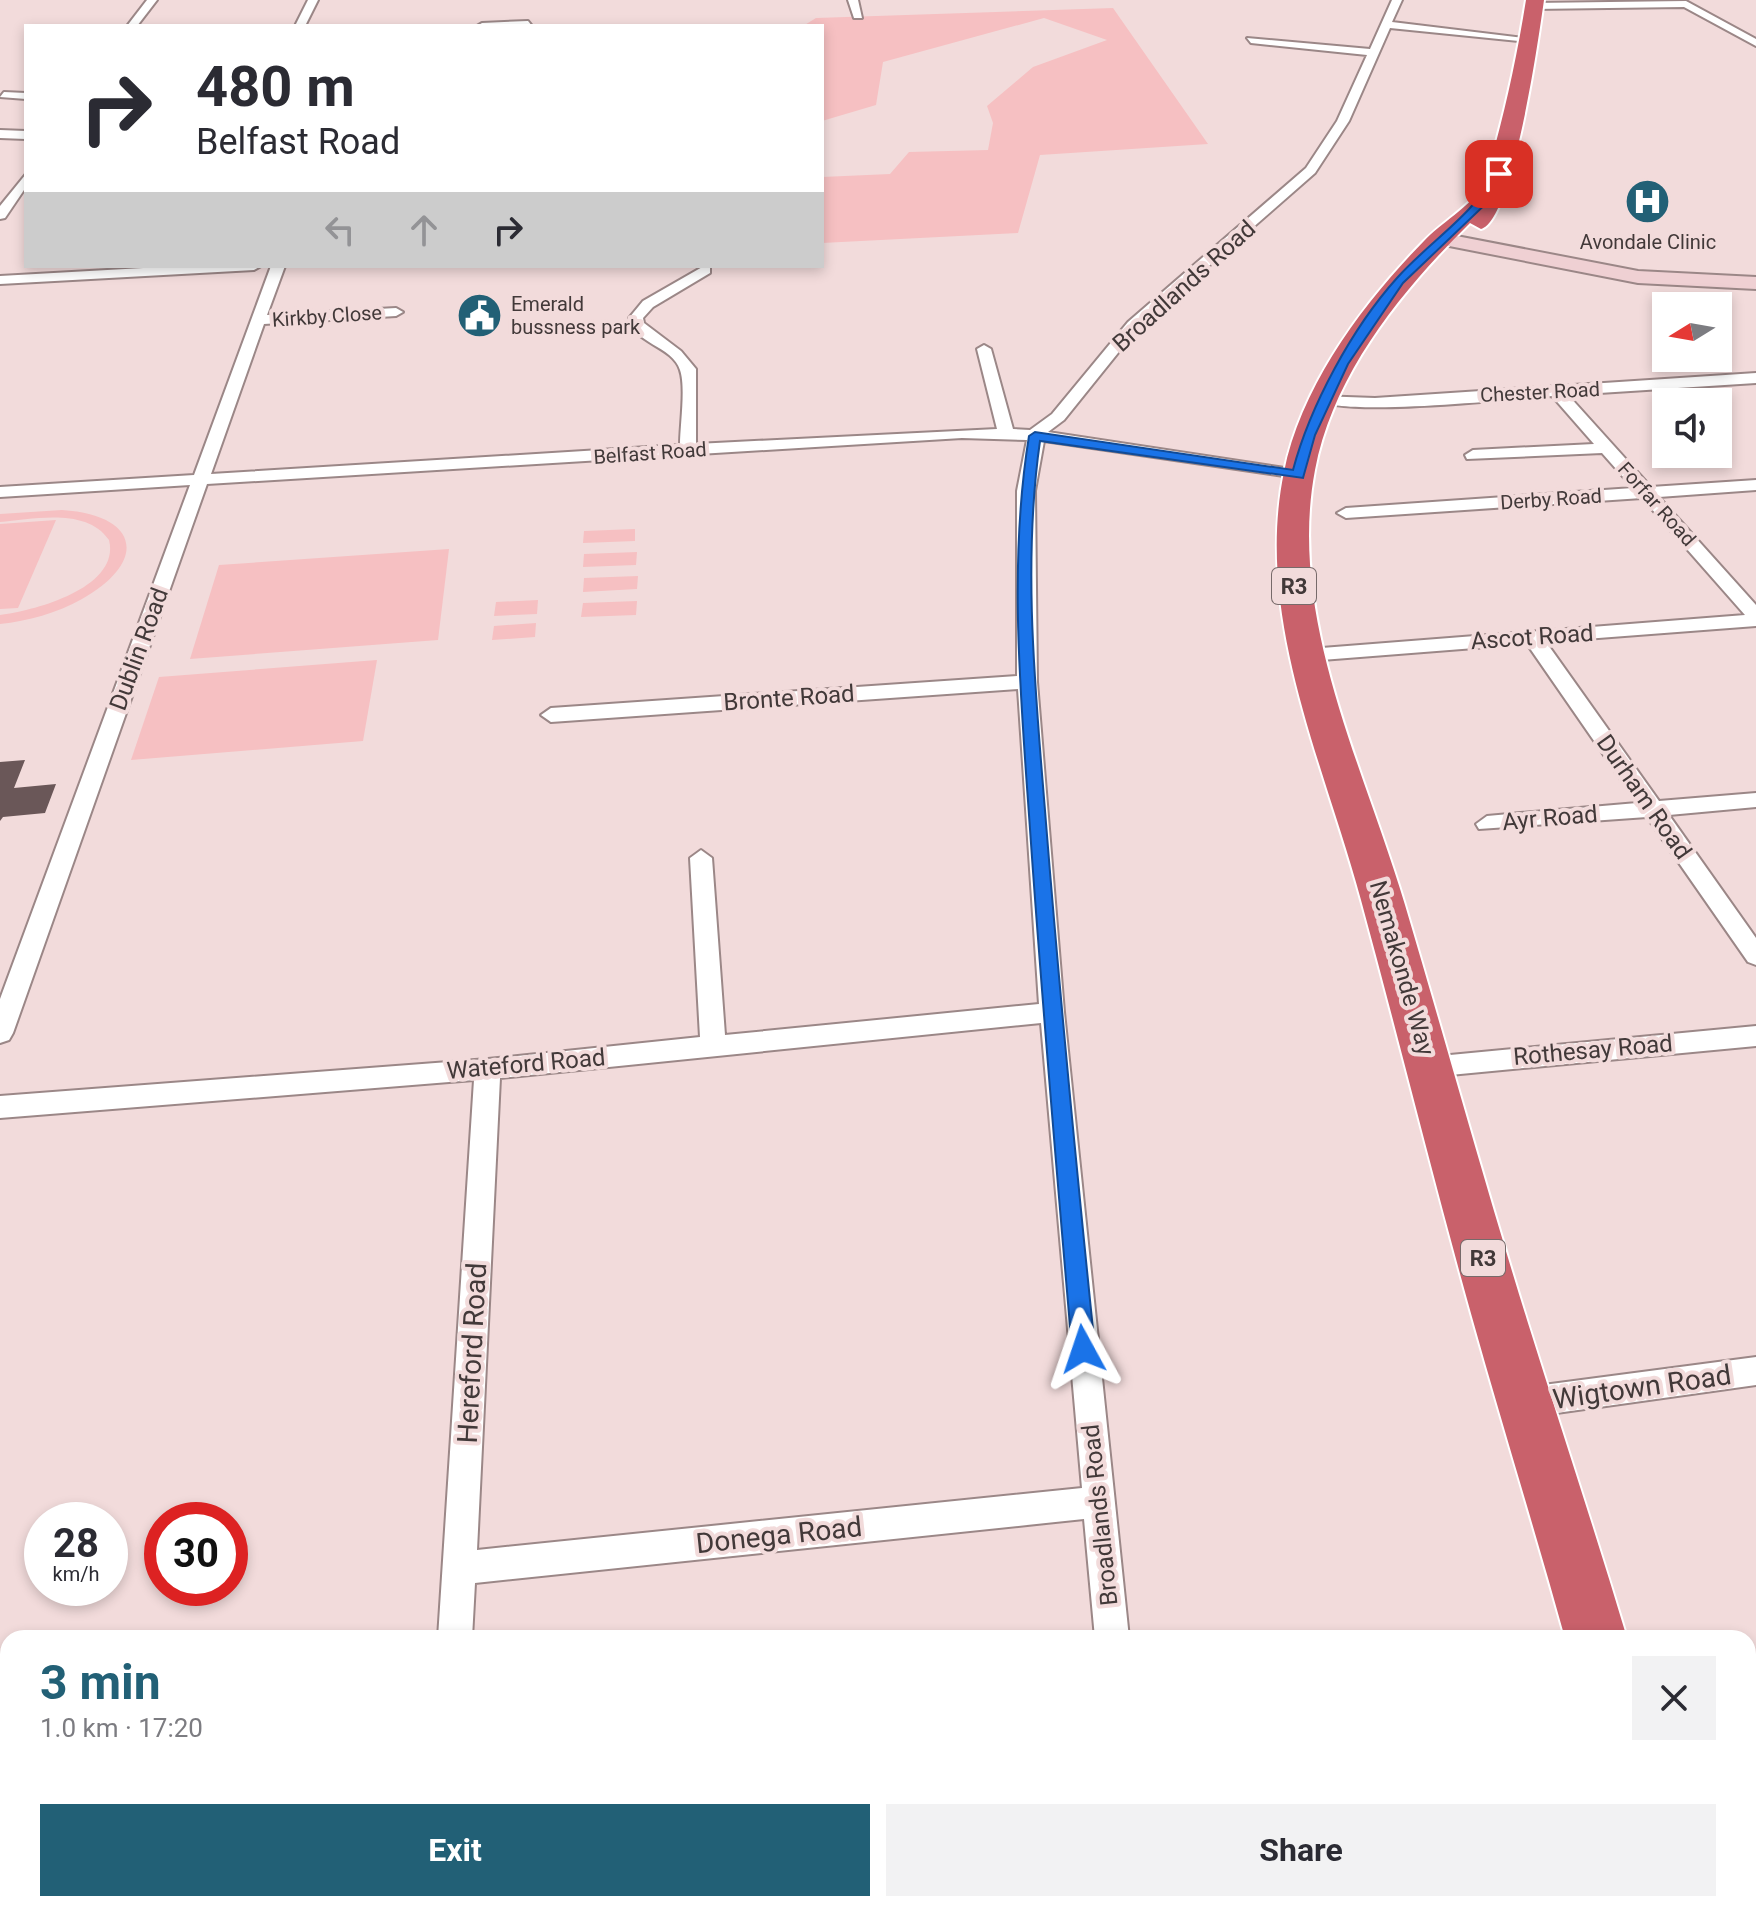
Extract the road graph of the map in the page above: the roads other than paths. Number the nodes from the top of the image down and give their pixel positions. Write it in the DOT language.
graph roads {
  1 [pos="152,0"];
  2 [pos="313,0"];
  3 [pos="853,0"];
  4 [pos="1397,0"];
  5 [pos="1534,3"];
  6 [pos="858,16"];
  7 [pos="134,24"];
  8 [pos="301,24"];
  9 [pos="1385,24"];
  10 [pos="1528,39"];
  11 [pos="1251,40"];
  12 [pos="1756,43"];
  13 [pos="1372,52"];
  14 [pos="4,95"];
  15 [pos="24,96"];
  16 [pos="0,134"];
  17 [pos="24,135"];
  18 [pos="24,181"];
  19 [pos="0,215"];
  20 [pos="1463,244"];
  21 [pos="218,268"];
  22 [pos="277,268"];
  23 [pos="705,270"];
  24 [pos="0,280"];
  25 [pos="1756,283"];
  26 [pos="396,312"];
  27 [pos="257,320"];
  28 [pos="984,349"];
  29 [pos="1756,378"];
  30 [pos="1557,392"];
  31 [pos="1324,399"];
  32 [pos="1006,432"];
  33 [pos="1035,436"];
  34 [pos="1607,448"];
  35 [pos="688,450"];
  36 [pos="1473,455"];
  37 [pos="1298,475"];
  38 [pos="202,480"];
  39 [pos="1756,485"];
  40 [pos="0,492"];
  41 [pos="1647,492"];
  42 [pos="1346,513"];
  43 [pos="1756,618"];
  44 [pos="1532,637"];
  45 [pos="1309,655"];
  46 [pos="1027,682"];
  47 [pos="551,715"];
  48 [pos="1756,800"];
  49 [pos="1652,809"];
  50 [pos="1487,824"];
  51 [pos="701,858"];
  52 [pos="1756,956"];
  53 [pos="1052,1012"];
  54 [pos="0,1033"];
  55 [pos="1756,1036"];
  56 [pos="713,1046"];
  57 [pos="1429,1067"];
  58 [pos="488,1069"];
  59 [pos="0,1107"];
  60 [pos="1756,1371"];
  61 [pos="1528,1402"];
  62 [pos="1098,1502"];
  63 [pos="461,1568"];
  64 [pos="456,1630"];
  65 [pos="1111,1630"];
  66 [pos="1594,1630"];
  1 -- 7 [label="street"];
  2 -- 8 [label="street"];
  3 -- 6 [label="street"];
  4 -- 9 [label="street, Broadlands Road"];
  5 -- 10 [label="highway, Nemakonde Way / R3"];
  5 -- 12 [label="street"];
  9 -- 10 [label="street"];
  9 -- 13 [label="street, Broadlands Road"];
  10 -- 20 [label="highway, Nemakonde Way / R3"];
  11 -- 13 [label="street"];
  13 -- 33 [label="street, Broadlands Road"];
  14 -- 15 [label="street"];
  16 -- 17 [label="street"];
  18 -- 19 [label="street"];
  20 -- 25 [label="main road"];
  20 -- 31 [label="highway, Nemakonde Way / R3"];
  21 -- 24 [label="street"];
  22 -- 27 [label="street, Dublin Road"];
  23 -- 35 [label="street"];
  26 -- 27 [label="street, Kirkby Close"];
  27 -- 38 [label="street, Dublin Road"];
  28 -- 32 [label="street"];
  29 -- 30 [label="street, Chester Road"];
  30 -- 31 [label="street, Chester Road"];
  30 -- 34 [label="street, Forfar Road"];
  31 -- 37 [label="highway, Nemakonde Way / R3"];
  32 -- 33 [label="street, Belfast Road"];
  32 -- 35 [label="street, Belfast Road"];
  33 -- 37 [label="street, Belfast Road"];
  33 -- 46 [label="street, Broadlands Road"];
  34 -- 36 [label="street"];
  34 -- 41 [label="street, Forfar Road"];
  35 -- 38 [label="street, Belfast Road"];
  37 -- 45 [label="highway, Nemakonde Way / R3"];
  38 -- 40 [label="street, Belfast Road"];
  38 -- 54 [label="street, Dublin Road"];
  39 -- 41 [label="street, Derby Road"];
  41 -- 42 [label="street, Derby Road"];
  41 -- 43 [label="street, Forfar Road"];
  43 -- 44 [label="street, Ascot Road"];
  44 -- 45 [label="street, Ascot Road"];
  44 -- 49 [label="street, Durham Road"];
  45 -- 57 [label="highway, Nemakonde Way / R3"];
  46 -- 47 [label="street, Bronte Road"];
  46 -- 53 [label="street, Broadlands Road"];
  48 -- 49 [label="street, Ayr Road"];
  49 -- 50 [label="street, Ayr Road"];
  49 -- 52 [label="street, Durham Road"];
  51 -- 56 [label="street"];
  53 -- 56 [label="street, Wateford Road"];
  53 -- 62 [label="street, Broadlands Road"];
  55 -- 57 [label="street, Rothesay Road"];
  56 -- 58 [label="street, Wateford Road"];
  57 -- 61 [label="highway, Nemakonde Way / R3"];
  58 -- 59 [label="street, Wateford Road"];
  58 -- 63 [label="street, Hereford Road"];
  60 -- 61 [label="street, Wigtown Road"];
  61 -- 66 [label="highway, Nemakonde Way / R3"];
  62 -- 63 [label="street, Donega Road"];
  62 -- 65 [label="street, Broadlands Road"];
  63 -- 64 [label="street, Hereford Road"];
}
